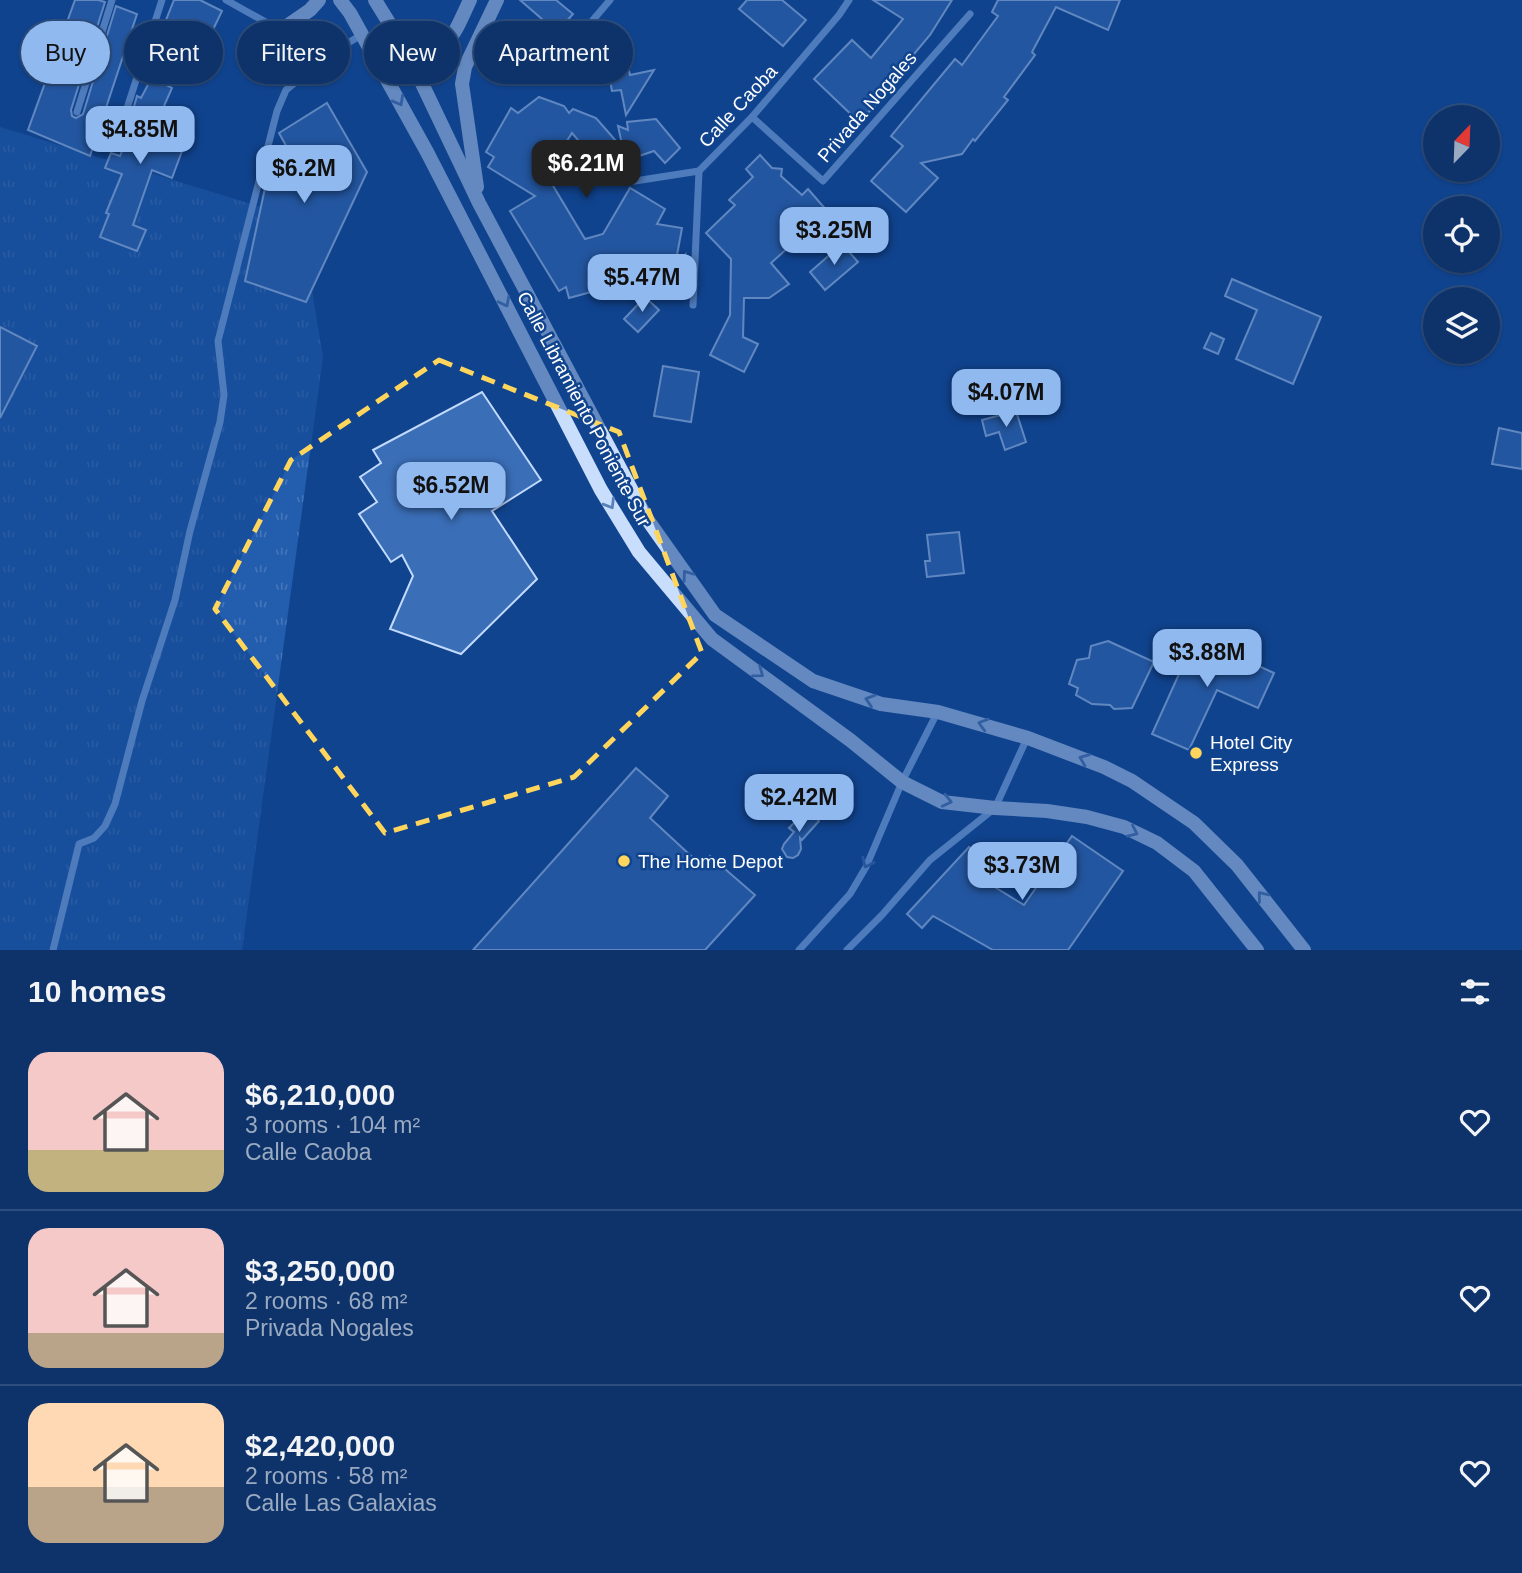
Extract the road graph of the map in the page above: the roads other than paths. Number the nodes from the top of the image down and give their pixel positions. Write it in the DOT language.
graph roads {
  1 [pos="112,0"];
  2 [pos="162,0"];
  3 [pos="226,0"];
  4 [pos="320,0"];
  5 [pos="340,0"];
  6 [pos="375,0"];
  7 [pos="470,0"];
  8 [pos="497,0"];
  9 [pos="610,0"];
  10 [pos="849,0"];
  11 [pos="970,14"];
  12 [pos="264,21"];
  13 [pos="294,21"];
  14 [pos="388,21"];
  15 [pos="458,21"];
  16 [pos="592,21"];
  17 [pos="361,35"];
  18 [pos="350,42"];
  19 [pos="293,84"];
  20 [pos="422,84"];
  21 [pos="78,111"];
  22 [pos="752,117"];
  23 [pos="117,139"];
  24 [pos="699,171"];
  25 [pos="579,183"];
  26 [pos="479,203"];
  27 [pos="692,306"];
  28 [pos="937,712"];
  29 [pos="1028,738"];
  30 [pos="902,782"];
  31 [pos="995,808"];
  32 [pos="52,950"];
  33 [pos="799,950"];
  34 [pos="847,950"];
  35 [pos="1257,950"];
  36 [pos="1304,950"];
  1 -- 21 [label="street"];
  2 -- 23 [label="street"];
  3 -- 12 [label="street"];
  4 -- 13 [label="main road"];
  5 -- 17 [label="main road, Calle Libramiento Poniente Sur"];
  6 -- 14 [label="main road"];
  7 -- 15 [label="main road"];
  8 -- 26 [label="main road"];
  9 -- 16 [label="street"];
  10 -- 22 [label="street, Calle Caoba"];
  11 -- 22 [label="street, Privada Nogales"];
  17 -- 18 [label="street"];
  17 -- 30 [label="main road, Calle Libramiento Poniente Sur, one-way"];
  19 -- 32 [label="street"];
  20 -- 26 [label="main road"];
  22 -- 24 [label="street, Calle Caoba"];
  24 -- 25 [label="street, Calle Caoba"];
  24 -- 27 [label="street"];
  28 -- 26 [label="main road, one-way"];
  29 -- 28 [label="main road, one-way"];
  28 -- 30 [label="street"];
  29 -- 31 [label="street"];
  36 -- 29 [label="main road, one-way"];
  30 -- 31 [label="main road, Calle Libramiento Poniente Sur, one-way"];
  30 -- 33 [label="street, one-way"];
  31 -- 34 [label="street"];
  31 -- 35 [label="main road, Calle Libramiento Poniente Sur, one-way"];
}
